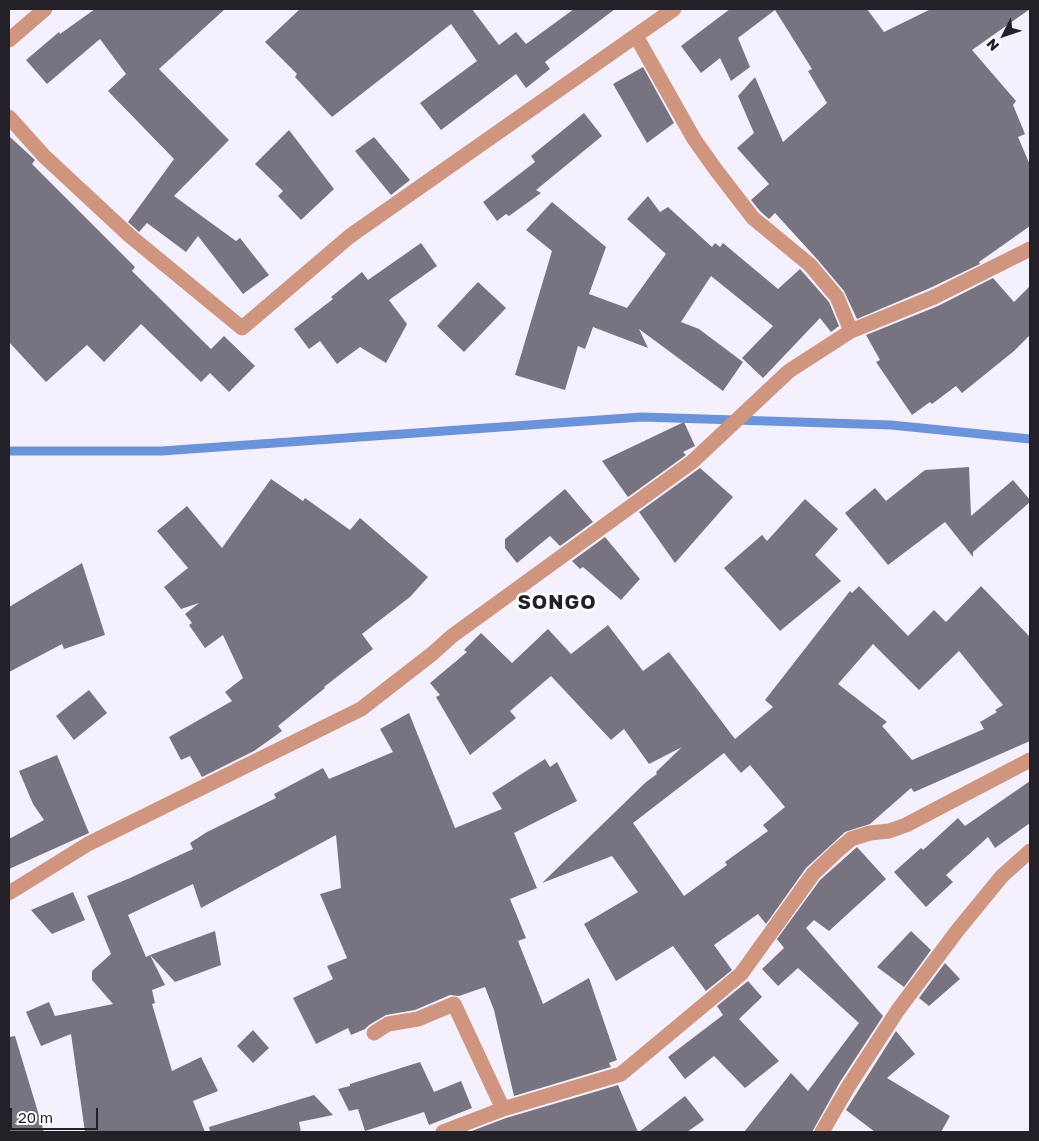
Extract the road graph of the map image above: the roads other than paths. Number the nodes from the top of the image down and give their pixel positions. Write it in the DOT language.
graph roads {
  1 [pos="45,9"];
  2 [pos="674,9"];
  3 [pos="636,36"];
  4 [pos="9,40"];
  5 [pos="9,117"];
  6 [pos="1030,249"];
  7 [pos="851,331"];
  8 [pos="1030,760"];
  9 [pos="1030,851"];
  10 [pos="9,893"];
  11 [pos="374,1033"];
  12 [pos="503,1109"];
  13 [pos="444,1132"];
  14 [pos="822,1132"];
  1 -- 4 [label="street"];
  2 -- 3 [label="street"];
  3 -- 5 [label="street"];
  3 -- 7 [label="street"];
  6 -- 7 [label="street"];
  7 -- 10 [label="street"];
  8 -- 12 [label="street"];
  9 -- 14 [label="street"];
  11 -- 12 [label="street"];
  12 -- 13 [label="street"];
}
